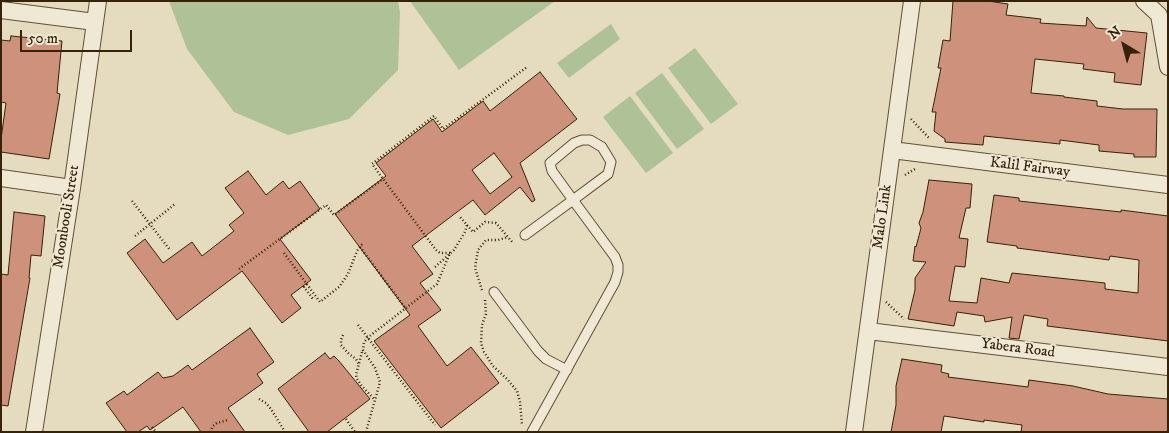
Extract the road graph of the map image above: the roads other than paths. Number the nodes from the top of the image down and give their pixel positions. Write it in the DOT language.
graph roads {
  1 [pos="98,1"];
  2 [pos="912,1"];
  3 [pos="1144,1"];
  4 [pos="1,10"];
  5 [pos="95,22"];
  6 [pos="1168,67"];
  7 [pos="892,150"];
  8 [pos="1,178"];
  9 [pos="1168,185"];
  10 [pos="72,188"];
  11 [pos="574,200"];
  12 [pos="526,236"];
  13 [pos="494,292"];
  14 [pos="868,332"];
  15 [pos="1168,367"];
  16 [pos="566,370"];
  17 [pos="34,432"];
  18 [pos="532,432"];
  19 [pos="854,432"];
  1 -- 5 [label="street, Moonbooli Street"];
  2 -- 7 [label="street, Malo Link"];
  3 -- 6 [label="street"];
  4 -- 5 [label="street"];
  5 -- 10 [label="street, Moonbooli Street"];
  7 -- 9 [label="street, Kalil Fairway"];
  7 -- 14 [label="street, Malo Link"];
  8 -- 10 [label="street"];
  10 -- 17 [label="street, Moonbooli Street"];
  11 -- 11 [label="lane"];
  11 -- 12 [label="lane"];
  11 -- 16 [label="lane"];
  13 -- 16 [label="lane"];
  14 -- 15 [label="street, Yabera Road"];
  14 -- 19 [label="street, Malo Link"];
  16 -- 18 [label="lane"];
}
